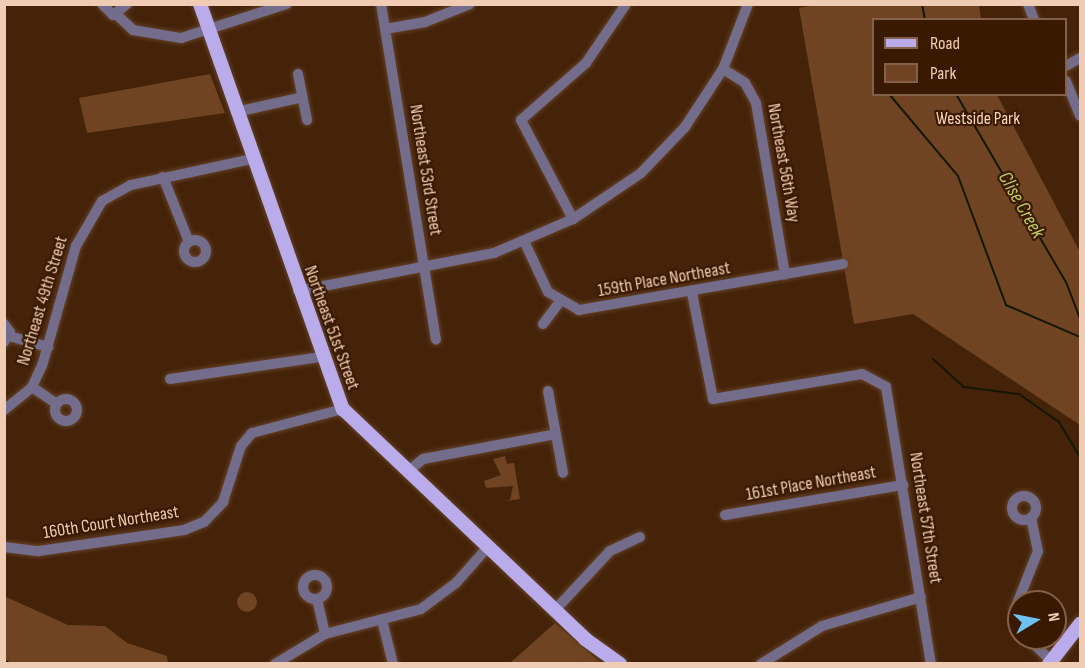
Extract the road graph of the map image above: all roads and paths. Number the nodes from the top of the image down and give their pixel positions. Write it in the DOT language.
graph roads {
  1 [pos="102,4"];
  2 [pos="127,4"];
  3 [pos="200,4"];
  4 [pos="287,4"];
  5 [pos="381,4"];
  6 [pos="470,4"];
  7 [pos="626,4"];
  8 [pos="748,4"];
  9 [pos="117,15"];
  10 [pos="207,28"];
  11 [pos="385,29"];
  12 [pos="723,69"];
  13 [pos="298,74"];
  14 [pos="1067,86"];
  15 [pos="299,98"];
  16 [pos="236,112"];
  17 [pos="1080,115"];
  18 [pos="307,120"];
  19 [pos="252,159"];
  20 [pos="163,177"];
  21 [pos="573,219"];
  22 [pos="189,242"];
  23 [pos="525,243"];
  24 [pos="843,264"];
  25 [pos="424,267"];
  26 [pos="785,275"];
  27 [pos="298,291"];
  28 [pos="692,293"];
  29 [pos="559,303"];
  30 [pos="4,324"];
  31 [pos="543,324"];
  32 [pos="7,339"];
  33 [pos="436,340"];
  34 [pos="48,347"];
  35 [pos="321,357"];
  36 [pos="170,379"];
  37 [pos="32,387"];
  38 [pos="548,391"];
  39 [pos="57,404"];
  40 [pos="343,409"];
  41 [pos="4,410"];
  42 [pos="556,434"];
  43 [pos="407,472"];
  44 [pos="563,473"];
  45 [pos="903,485"];
  46 [pos="725,515"];
  47 [pos="1031,518"];
  48 [pos="640,537"];
  49 [pos="4,547"];
  50 [pos="487,548"];
  51 [pos="1023,590"];
  52 [pos="921,597"];
  53 [pos="317,599"];
  54 [pos="555,610"];
  55 [pos="382,620"];
  56 [pos="1080,624"];
  57 [pos="326,634"];
  58 [pos="1039,650"];
  59 [pos="1050,662"];
  60 [pos="275,663"];
  61 [pos="393,663"];
  62 [pos="620,663"];
  63 [pos="761,663"];
  64 [pos="931,663"];
  1 -- 9 [label="street"];
  2 -- 9 [label="street"];
  3 -- 10 [label="main road, Northeast 51st Street"];
  4 -- 10 [label="street"];
  5 -- 11 [label="street, Northeast 53rd Street"];
  6 -- 11 [label="street"];
  7 -- 21 [label="street"];
  8 -- 12 [label="street"];
  9 -- 10 [label="street"];
  10 -- 16 [label="main road, Northeast 51st Street"];
  11 -- 25 [label="street, Northeast 53rd Street"];
  12 -- 21 [label="street"];
  12 -- 26 [label="street, Northeast 56th Way"];
  13 -- 15 [label="street"];
  14 -- 17 [label="street"];
  15 -- 16 [label="street"];
  15 -- 18 [label="street"];
  16 -- 19 [label="main road, Northeast 51st Street"];
  19 -- 20 [label="street"];
  19 -- 27 [label="main road, Northeast 51st Street"];
  20 -- 22 [label="street"];
  20 -- 34 [label="street, Northeast 49th Street"];
  21 -- 23 [label="street"];
  23 -- 25 [label="street"];
  23 -- 29 [label="street"];
  24 -- 26 [label="street, 159th Place Northeast"];
  25 -- 27 [label="street"];
  25 -- 33 [label="street, Northeast 53rd Street"];
  26 -- 28 [label="street, 159th Place Northeast"];
  27 -- 35 [label="main road, Northeast 51st Street"];
  28 -- 29 [label="street, 159th Place Northeast"];
  28 -- 45 [label="street, Northeast 57th Street"];
  29 -- 31 [label="street"];
  30 -- 32 [label="street"];
  32 -- 34 [label="street"];
  34 -- 37 [label="street, Northeast 49th Street"];
  35 -- 36 [label="street"];
  35 -- 40 [label="main road, Northeast 51st Street"];
  37 -- 39 [label="street"];
  37 -- 41 [label="street"];
  38 -- 42 [label="street"];
  40 -- 43 [label="main road, Northeast 51st Street"];
  40 -- 49 [label="street, 160th Court Northeast"];
  42 -- 43 [label="street"];
  42 -- 44 [label="street"];
  43 -- 50 [label="main road, Northeast 51st Street"];
  45 -- 46 [label="street, 161st Place Northeast"];
  45 -- 52 [label="street, Northeast 57th Street"];
  47 -- 51 [label="street"];
  48 -- 54 [label="street"];
  50 -- 54 [label="main road, Northeast 51st Street"];
  50 -- 55 [label="street"];
  52 -- 63 [label="street"];
  52 -- 64 [label="street, Northeast 57th Street"];
  53 -- 57 [label="street"];
  54 -- 62 [label="main road, Northeast 51st Street"];
  55 -- 57 [label="street"];
  55 -- 61 [label="street"];
  56 -- 59 [label="main road"];
  57 -- 60 [label="street"];
  58 -- 59 [label="street"];
}
